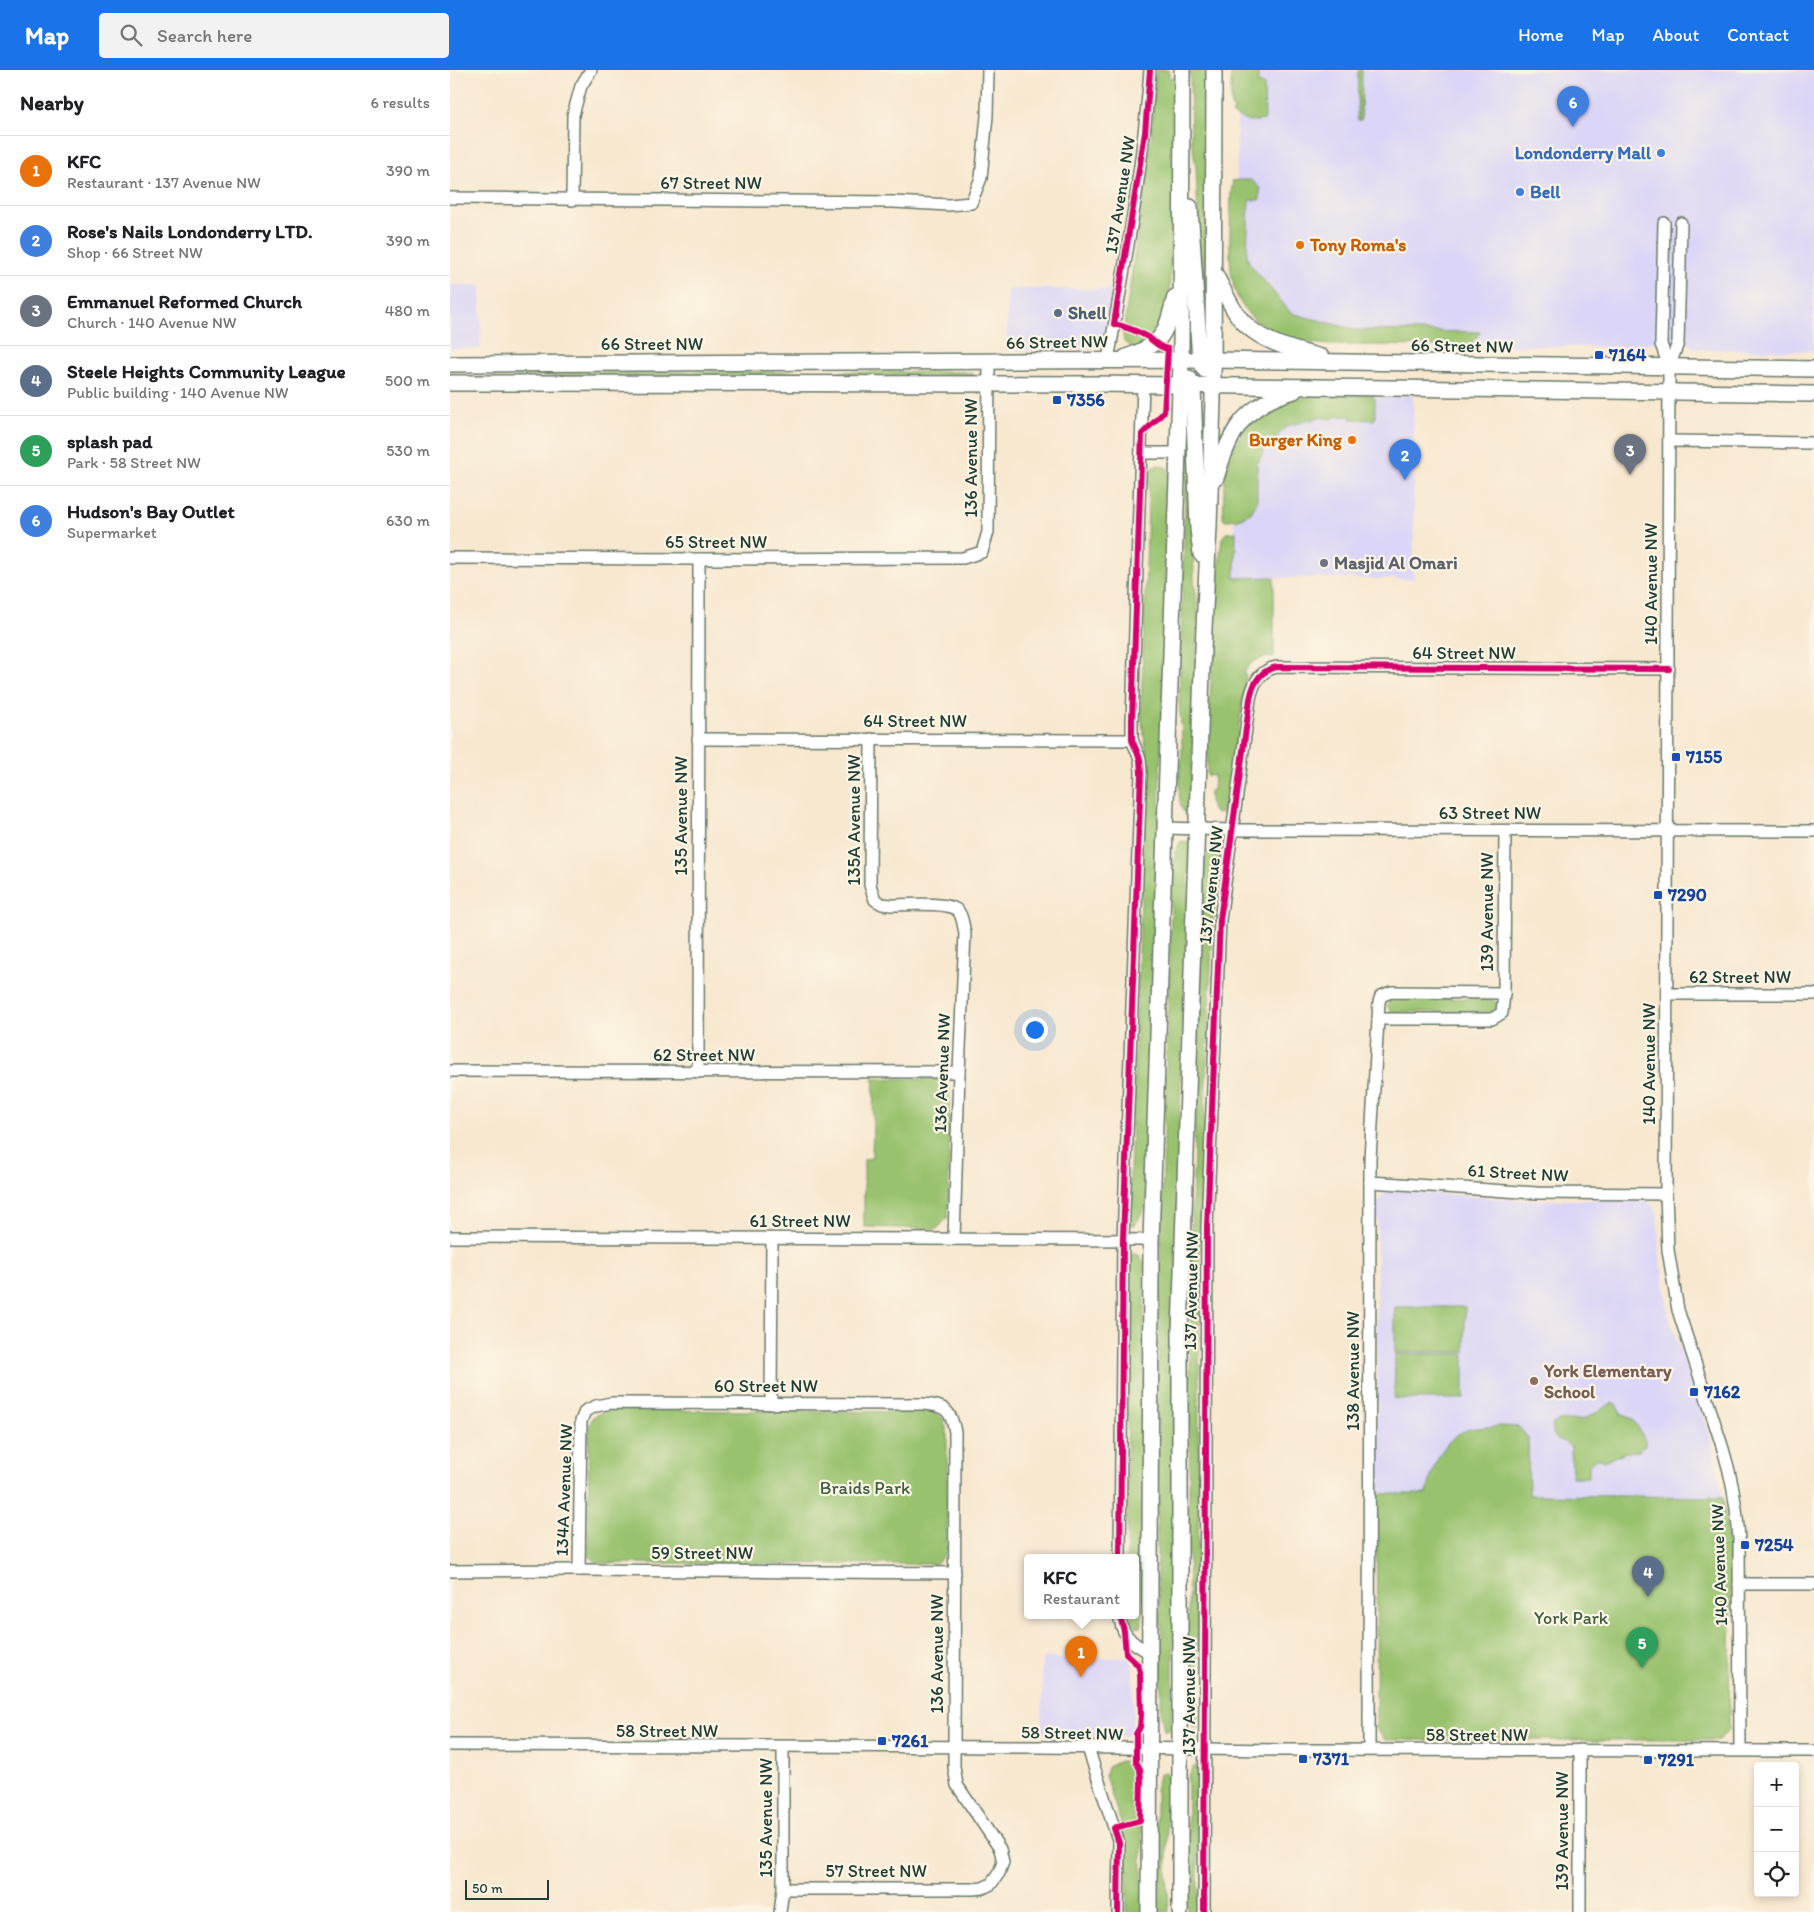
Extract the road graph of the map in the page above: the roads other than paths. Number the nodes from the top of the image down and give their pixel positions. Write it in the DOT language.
graph roads {
  1 [pos="591,70"];
  2 [pos="988,70"];
  3 [pos="1150,70"];
  4 [pos="1182,70"];
  5 [pos="1214,70"];
  6 [pos="1182,146"];
  7 [pos="450,198"];
  8 [pos="572,200"];
  9 [pos="1664,223"];
  10 [pos="1682,223"];
  11 [pos="1214,272"];
  12 [pos="1181,274"];
  13 [pos="1112,360"];
  14 [pos="1207,360"];
  15 [pos="1180,361"];
  16 [pos="989,362"];
  17 [pos="1344,363"];
  18 [pos="450,364"];
  19 [pos="1669,367"];
  20 [pos="1814,370"];
  21 [pos="450,383"];
  22 [pos="989,384"];
  23 [pos="1143,385"];
  24 [pos="1186,386"];
  25 [pos="1213,386"];
  26 [pos="1308,387"];
  27 [pos="1668,391"];
  28 [pos="1814,394"];
  29 [pos="1669,441"];
  30 [pos="1814,443"];
  31 [pos="1141,452"];
  32 [pos="1177,453"];
  33 [pos="1210,496"];
  34 [pos="982,552"];
  35 [pos="450,558"];
  36 [pos="699,559"];
  37 [pos="1206,590"];
  38 [pos="1669,669"];
  39 [pos="1260,675"];
  40 [pos="698,739"];
  41 [pos="871,739"];
  42 [pos="1132,740"];
  43 [pos="1166,828"];
  44 [pos="1197,829"];
  45 [pos="1232,830"];
  46 [pos="1505,831"];
  47 [pos="1667,831"];
  48 [pos="1814,831"];
  49 [pos="958,910"];
  50 [pos="1504,993"];
  51 [pos="1667,994"];
  52 [pos="1814,994"];
  53 [pos="1378,1019"];
  54 [pos="450,1071"];
  55 [pos="698,1072"];
  56 [pos="958,1072"];
  57 [pos="1370,1182"];
  58 [pos="1666,1194"];
  59 [pos="450,1237"];
  60 [pos="772,1239"];
  61 [pos="954,1239"];
  62 [pos="1123,1239"];
  63 [pos="1151,1240"];
  64 [pos="771,1404"];
  65 [pos="946,1410"];
  66 [pos="585,1411"];
  67 [pos="1120,1554"];
  68 [pos="579,1570"];
  69 [pos="450,1571"];
  70 [pos="955,1573"];
  71 [pos="1739,1584"];
  72 [pos="1814,1584"];
  73 [pos="1121,1619"];
  74 [pos="1149,1652"];
  75 [pos="450,1746"];
  76 [pos="783,1747"];
  77 [pos="954,1747"];
  78 [pos="1088,1748"];
  79 [pos="1149,1748"];
  80 [pos="1180,1749"];
  81 [pos="1204,1749"];
  82 [pos="1369,1750"];
  83 [pos="1580,1750"];
  84 [pos="1740,1750"];
  85 [pos="1814,1751"];
  86 [pos="991,1884"];
  87 [pos="784,1890"];
  88 [pos="780,1912"];
  89 [pos="1118,1912"];
  90 [pos="1149,1912"];
  91 [pos="1180,1912"];
  92 [pos="1204,1912"];
  93 [pos="1580,1912"];
  1 -- 8 [label="street"];
  2 -- 8 [label="street, 67 Street NW"];
  3 -- 13 [label="street, 137 Avenue NW"];
  4 -- 6 [label="main road"];
  5 -- 11 [label="main road"];
  6 -- 12 [label="main road"];
  6 -- 14 [label="main road"];
  7 -- 8 [label="street, 67 Street NW"];
  9 -- 19 [label="street, 140 Avenue NW"];
  10 -- 19 [label="street, 140 Avenue NW"];
  11 -- 14 [label="main road"];
  11 -- 17 [label="main road"];
  12 -- 13 [label="main road"];
  12 -- 15 [label="main road"];
  13 -- 15 [label="main road, 66 Street NW"];
  13 -- 16 [label="main road, 66 Street NW"];
  14 -- 15 [label="main road, 66 Street NW"];
  14 -- 17 [label="main road, 66 Street NW"];
  14 -- 25 [label="main road"];
  15 -- 24 [label="main road"];
  16 -- 18 [label="main road, 66 Street NW"];
  16 -- 22 [label="street, 136 Avenue NW"];
  17 -- 19 [label="main road, 66 Street NW"];
  19 -- 20 [label="main road, 66 Street NW"];
  19 -- 27 [label="street, 140 Avenue NW"];
  21 -- 22 [label="main road"];
  22 -- 23 [label="main road"];
  22 -- 34 [label="street, 136 Avenue NW"];
  23 -- 24 [label="main road"];
  23 -- 31 [label="street"];
  24 -- 25 [label="main road"];
  24 -- 32 [label="main road"];
  24 -- 37 [label="main road"];
  25 -- 26 [label="main road"];
  25 -- 33 [label="main road, 137 Avenue NW"];
  26 -- 27 [label="main road"];
  26 -- 33 [label="main road"];
  27 -- 28 [label="main road"];
  27 -- 29 [label="street, 140 Avenue NW"];
  29 -- 30 [label="street"];
  29 -- 38 [label="street, 140 Avenue NW"];
  31 -- 32 [label="street"];
  31 -- 42 [label="street"];
  32 -- 43 [label="main road"];
  33 -- 37 [label="main road, 137 Avenue NW"];
  34 -- 36 [label="street, 65 Street NW"];
  35 -- 36 [label="street, 65 Street NW"];
  36 -- 40 [label="street, 135 Avenue NW"];
  37 -- 44 [label="main road, 137 Avenue NW"];
  38 -- 39 [label="street, 64 Street NW"];
  38 -- 47 [label="street, 140 Avenue NW"];
  39 -- 45 [label="street, 137 Avenue NW"];
  40 -- 41 [label="street, 64 Street NW"];
  40 -- 55 [label="street, 135 Avenue NW"];
  41 -- 42 [label="street, 64 Street NW"];
  41 -- 49 [label="street, 135A Avenue NW"];
  42 -- 62 [label="street"];
  43 -- 44 [label="street, 63 Street NW"];
  43 -- 63 [label="main road"];
  44 -- 45 [label="street, 63 Street NW"];
  44 -- 80 [label="main road, 137 Avenue NW"];
  45 -- 46 [label="street, 63 Street NW"];
  45 -- 81 [label="street, 137 Avenue NW"];
  46 -- 47 [label="street, 63 Street NW"];
  46 -- 50 [label="street, 139 Avenue NW"];
  47 -- 48 [label="street, 63 Street NW"];
  47 -- 51 [label="street, 140 Avenue NW"];
  49 -- 56 [label="street, 136 Avenue NW"];
  50 -- 53 [label="street"];
  50 -- 53 [label="street, 138 Avenue NW"];
  51 -- 52 [label="street, 62 Street NW"];
  51 -- 58 [label="street, 140 Avenue NW"];
  53 -- 57 [label="street, 138 Avenue NW"];
  54 -- 55 [label="street, 62 Street NW"];
  55 -- 56 [label="street, 62 Street NW"];
  56 -- 61 [label="street, 136 Avenue NW"];
  57 -- 58 [label="street, 61 Street NW"];
  57 -- 82 [label="street, 138 Avenue NW"];
  58 -- 71 [label="street, 140 Avenue NW"];
  59 -- 60 [label="street, 61 Street NW"];
  60 -- 61 [label="street, 61 Street NW"];
  60 -- 64 [label="street"];
  61 -- 62 [label="street, 61 Street NW"];
  62 -- 63 [label="street, 61 Street NW"];
  62 -- 67 [label="street"];
  63 -- 74 [label="main road"];
  64 -- 65 [label="street, 60 Street NW"];
  64 -- 66 [label="street, 60 Street NW"];
  65 -- 70 [label="street, 136 Avenue NW"];
  66 -- 68 [label="street, 134A Avenue NW"];
  68 -- 69 [label="street, 59 Street NW"];
  68 -- 70 [label="street, 59 Street NW"];
  70 -- 77 [label="street, 136 Avenue NW"];
  71 -- 72 [label="street"];
  71 -- 84 [label="street, 140 Avenue NW"];
  73 -- 74 [label="street"];
  74 -- 79 [label="main road"];
  75 -- 76 [label="street, 58 Street NW"];
  76 -- 77 [label="street, 58 Street NW"];
  76 -- 87 [label="street, 135 Avenue NW"];
  77 -- 78 [label="street, 58 Street NW"];
  77 -- 86 [label="street, 136 Avenue NW"];
  78 -- 79 [label="street, 58 Street NW"];
  78 -- 89 [label="street"];
  79 -- 80 [label="street, 58 Street NW"];
  79 -- 90 [label="main road"];
  80 -- 81 [label="street, 58 Street NW"];
  80 -- 91 [label="main road, 137 Avenue NW"];
  81 -- 82 [label="street, 58 Street NW"];
  81 -- 92 [label="street, 137 Avenue NW"];
  82 -- 83 [label="street, 58 Street NW"];
  83 -- 84 [label="street, 58 Street NW"];
  83 -- 93 [label="street, 139 Avenue NW"];
  84 -- 85 [label="street, 58 Street NW"];
  86 -- 87 [label="street, 57 Street NW"];
  87 -- 88 [label="street"];
}
